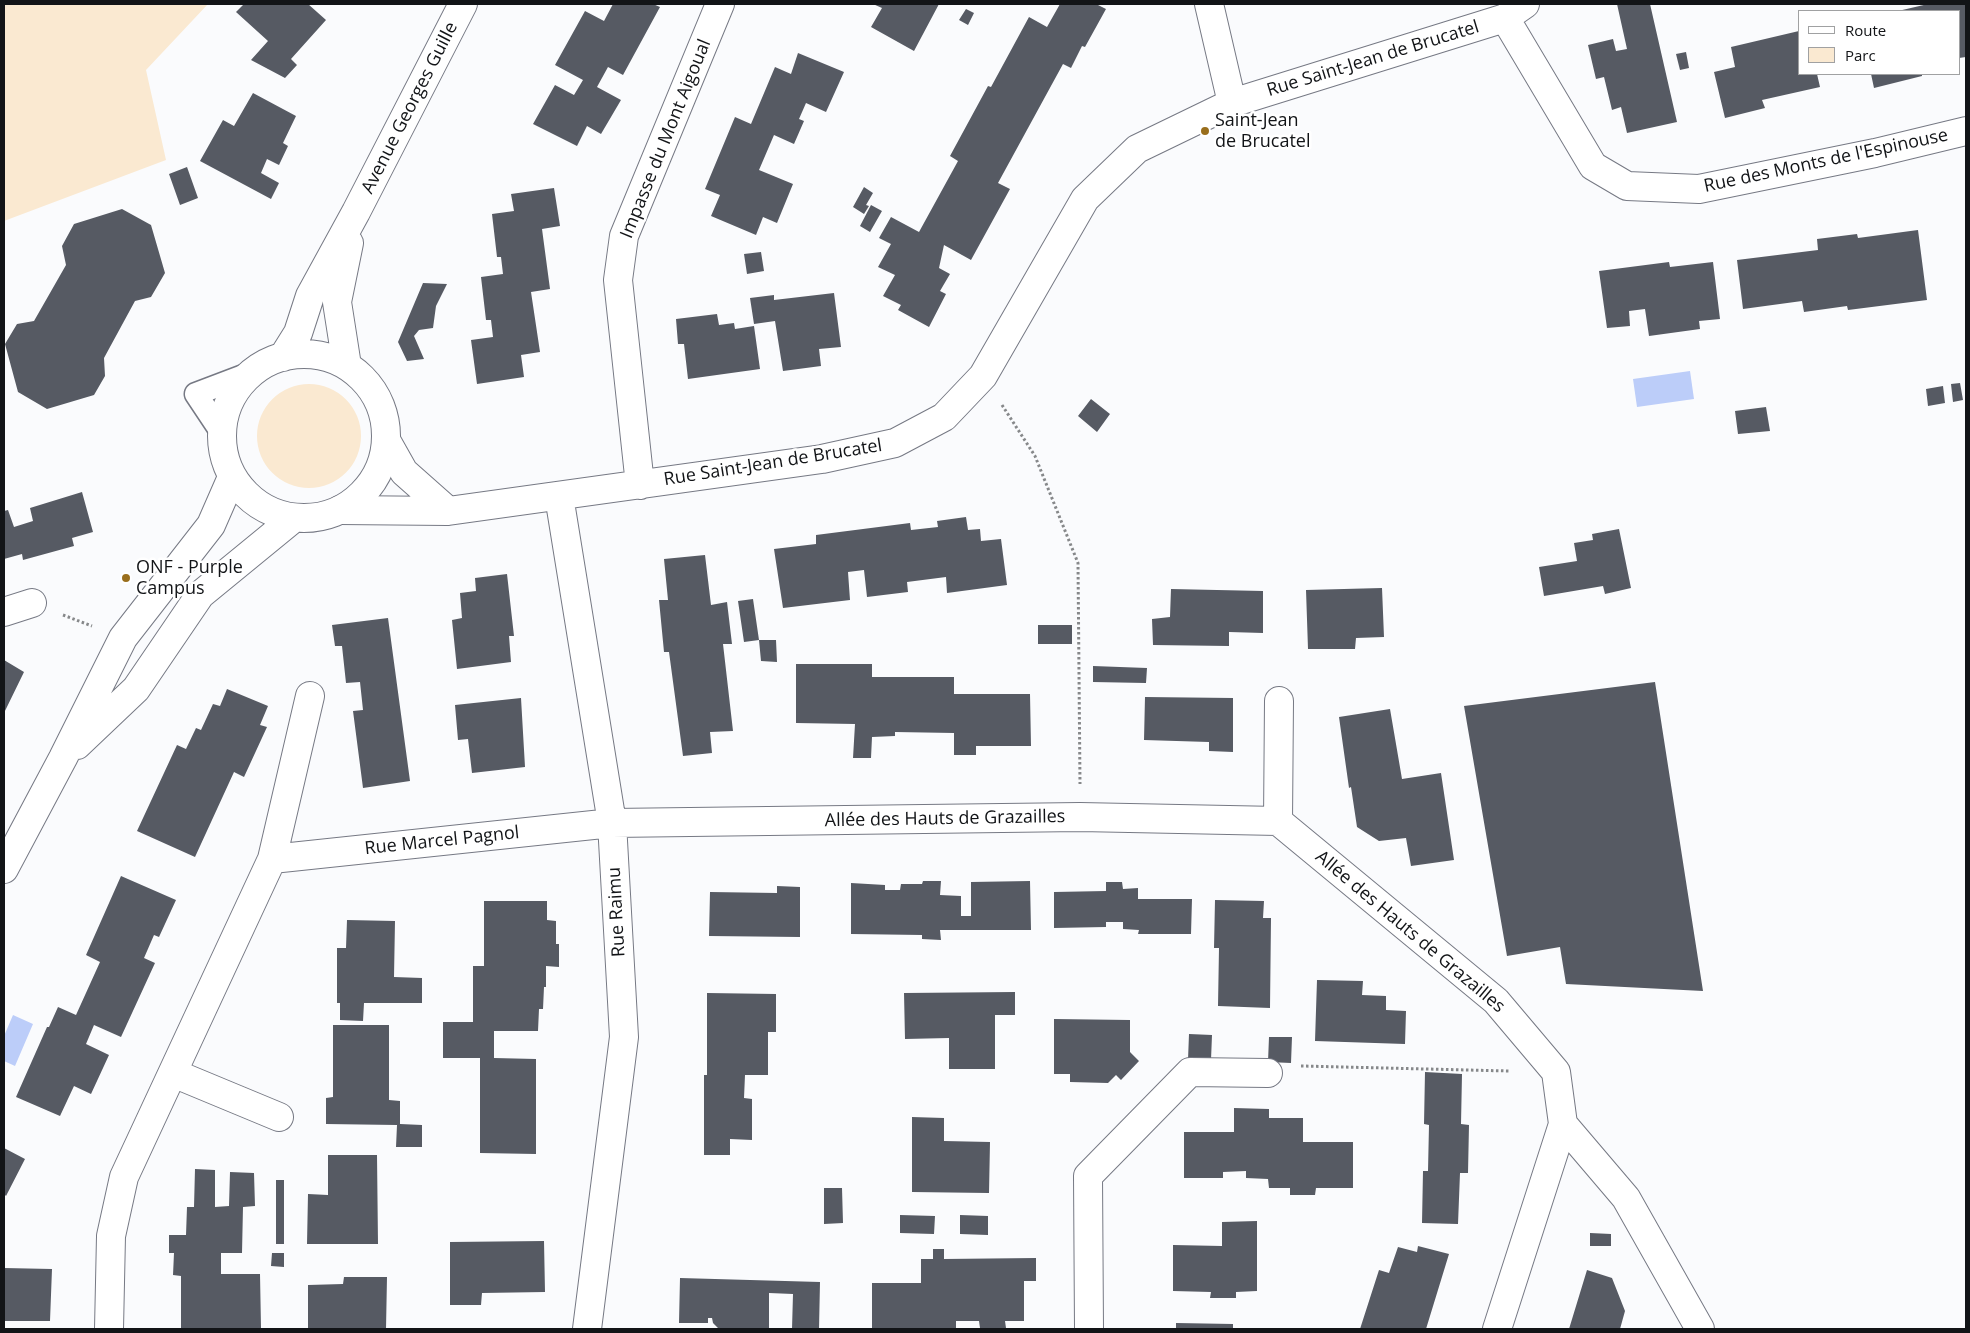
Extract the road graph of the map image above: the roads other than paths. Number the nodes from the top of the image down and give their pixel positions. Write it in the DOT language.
graph roads {
  1 [pos="463,4"];
  2 [pos="720,4"];
  3 [pos="1209,4"];
  4 [pos="1515,11"];
  5 [pos="1232,103"];
  6 [pos="1966,131"];
  7 [pos="356,212"];
  8 [pos="283,357"];
  9 [pos="346,366"];
  10 [pos="386,440"];
  11 [pos="232,477"];
  12 [pos="640,485"];
  13 [pos="559,496"];
  14 [pos="340,510"];
  15 [pos="448,511"];
  16 [pos="294,518"];
  17 [pos="32,603"];
  18 [pos="4,612"];
  19 [pos="310,696"];
  20 [pos="1279,701"];
  21 [pos="64,758"];
  22 [pos="1278,821"];
  23 [pos="612,823"];
  24 [pos="272,858"];
  25 [pos="4,869"];
  26 [pos="173,1073"];
  27 [pos="1268,1073"];
  28 [pos="279,1117"];
  29 [pos="1563,1124"];
  30 [pos="109,1329"];
  31 [pos="587,1329"];
  32 [pos="1089,1329"];
  33 [pos="1497,1329"];
  34 [pos="1700,1329"];
  1 -- 7 [label="street, Avenue Georges Guille"];
  2 -- 12 [label="street, Impasse du Mont Aigoual"];
  3 -- 5 [label="street"];
  4 -- 5 [label="street, Rue Saint-Jean de Brucatel"];
  4 -- 6 [label="street, Rue des Monts de l'Espinouse"];
  5 -- 12 [label="street, Rue Saint-Jean de Brucatel"];
  7 -- 8 [label="street, Avenue Georges Guille"];
  7 -- 9 [label="street, Avenue Georges Guille"];
  8 -- 9 [label="street"];
  8 -- 11 [label="street"];
  9 -- 10 [label="street"];
  10 -- 14 [label="street"];
  10 -- 15 [label="street"];
  11 -- 16 [label="street"];
  11 -- 21 [label="street"];
  12 -- 13 [label="street, Rue Saint-Jean de Brucatel"];
  13 -- 15 [label="street, Rue Saint-Jean de Brucatel"];
  13 -- 23 [label="street, Rue Raimu"];
  14 -- 15 [label="street, Rue Saint-Jean de Brucatel"];
  14 -- 16 [label="street"];
  16 -- 21 [label="street"];
  17 -- 18 [label="street"];
  19 -- 24 [label="street"];
  20 -- 22 [label="street"];
  21 -- 25 [label="street"];
  22 -- 23 [label="street, Allée des Hauts de Grazailles"];
  22 -- 29 [label="street, Allée des Hauts de Grazailles"];
  23 -- 24 [label="street, Rue Marcel Pagnol"];
  23 -- 31 [label="street, Rue Raimu"];
  24 -- 26 [label="street"];
  26 -- 28 [label="street"];
  26 -- 30 [label="street"];
  27 -- 32 [label="street"];
  29 -- 33 [label="street"];
  29 -- 34 [label="street"];
}
